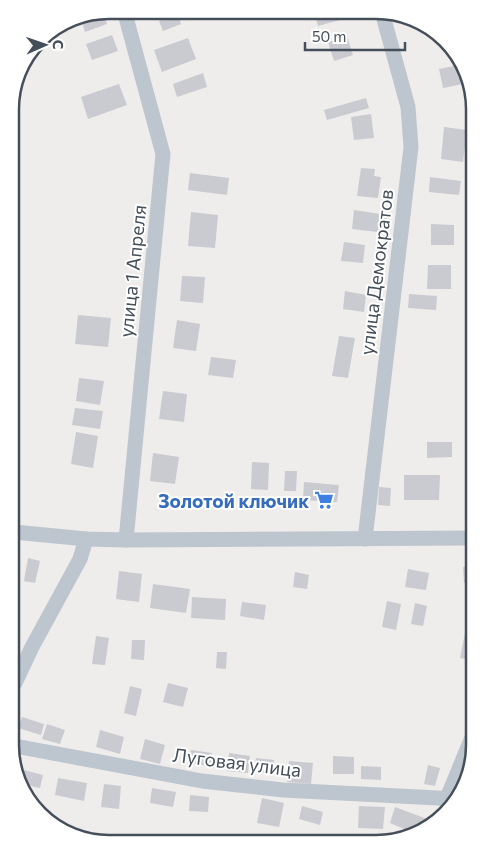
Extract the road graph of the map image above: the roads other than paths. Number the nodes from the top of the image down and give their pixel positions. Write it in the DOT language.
graph roads {
  1 [pos="126,19"];
  2 [pos="384,20"];
  3 [pos="19,532"];
  4 [pos="466,538"];
  5 [pos="86,539"];
  6 [pos="365,539"];
  7 [pos="126,540"];
  8 [pos="19,675"];
  9 [pos="19,747"];
  10 [pos="465,758"];
  11 [pos="456,787"];
  12 [pos="449,798"];
  1 -- 7 [label="street, улица 1 Апреля"];
  2 -- 6 [label="street, улица Демократов"];
  3 -- 5 [label="street"];
  4 -- 6 [label="street"];
  5 -- 7 [label="street"];
  5 -- 8 [label="street"];
  6 -- 7 [label="street"];
  9 -- 12 [label="street, Луговая улица"];
  10 -- 11 [label="street"];
}
